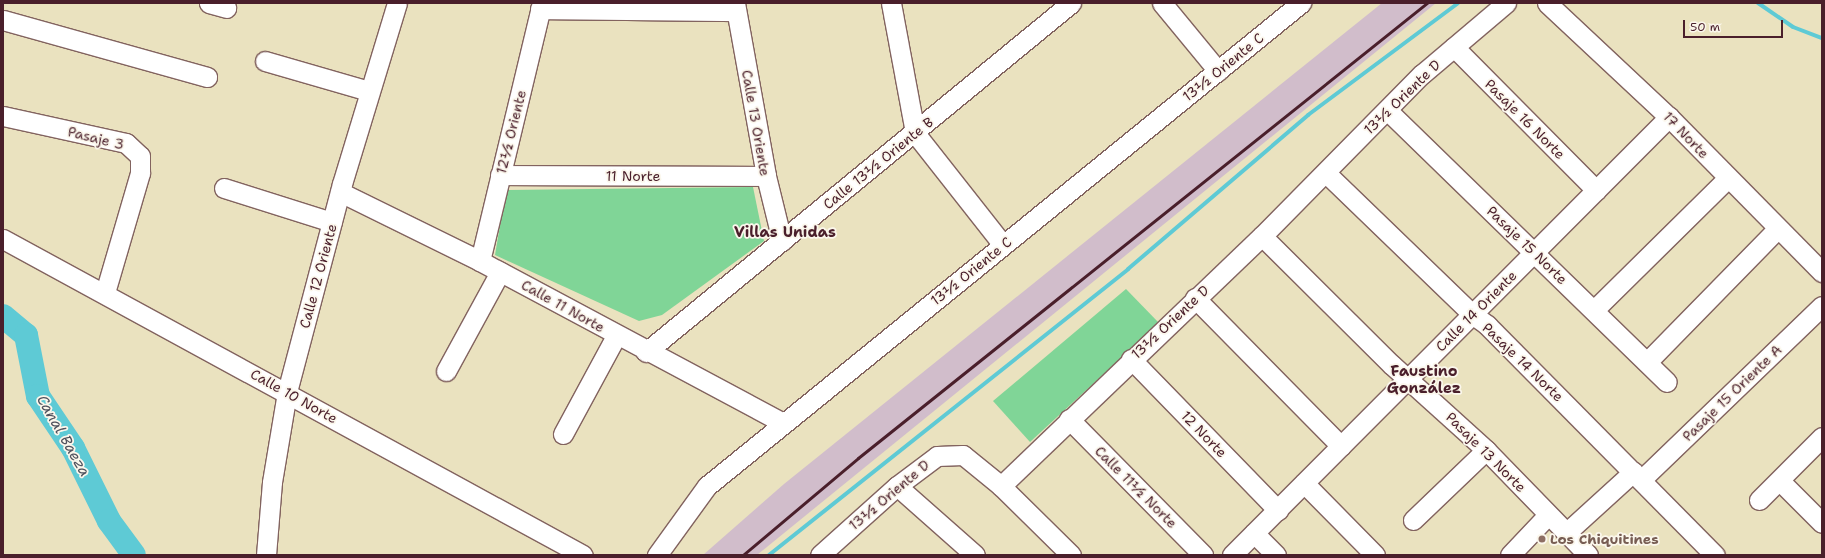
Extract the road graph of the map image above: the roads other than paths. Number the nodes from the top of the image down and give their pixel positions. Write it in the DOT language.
graph roads {
  1 [pos="397,3"];
  2 [pos="891,3"];
  3 [pos="1072,3"];
  4 [pos="1162,3"];
  5 [pos="1301,3"];
  6 [pos="1506,3"];
  7 [pos="1547,3"];
  8 [pos="541,6"];
  9 [pos="736,7"];
  10 [pos="1047,12"];
  11 [pos="3,20"];
  12 [pos="1454,47"];
  13 [pos="265,60"];
  14 [pos="1218,71"];
  15 [pos="207,76"];
  16 [pos="369,91"];
  17 [pos="1387,110"];
  18 [pos="3,116"];
  19 [pos="1669,117"];
  20 [pos="915,133"];
  21 [pos="1326,173"];
  22 [pos="500,175"];
  23 [pos="766,176"];
  24 [pos="1728,178"];
  25 [pos="224,188"];
  26 [pos="1596,190"];
  27 [pos="340,192"];
  28 [pos="332,222"];
  29 [pos="1778,228"];
  30 [pos="1262,236"];
  31 [pos="3,239"];
  32 [pos="782,241"];
  33 [pos="1003,246"];
  34 [pos="1534,252"];
  35 [pos="480,261"];
  36 [pos="1821,268"];
  37 [pos="500,272"];
  38 [pos="105,294"];
  39 [pos="1195,298"];
  40 [pos="1822,306"];
  41 [pos="1594,310"];
  42 [pos="1472,314"];
  43 [pos="616,336"];
  44 [pos="646,352"];
  45 [pos="1131,359"];
  46 [pos="1647,362"];
  47 [pos="446,371"];
  48 [pos="1410,377"];
  49 [pos="1667,382"];
  50 [pos="287,392"];
  51 [pos="1069,419"];
  52 [pos="784,423"];
  53 [pos="564,434"];
  54 [pos="1822,437"];
  55 [pos="1341,446"];
  56 [pos="1486,450"];
  57 [pos="1638,476"];
  58 [pos="1780,481"];
  59 [pos="1304,483"];
  60 [pos="897,486"];
  61 [pos="1001,486"];
  62 [pos="1759,500"];
  63 [pos="1278,510"];
  64 [pos="1548,515"];
  65 [pos="1413,520"];
  66 [pos="1822,523"];
  67 [pos="1254,533"];
  68 [pos="1566,533"];
  69 [pos="1582,553"];
  70 [pos="266,555"];
  71 [pos="583,555"];
  72 [pos="657,555"];
  73 [pos="820,555"];
  74 [pos="974,555"];
  75 [pos="1071,555"];
  76 [pos="1203,555"];
  77 [pos="1232,555"];
  78 [pos="1276,555"];
  79 [pos="1375,555"];
  80 [pos="1510,555"];
  81 [pos="1715,555"];
  1 -- 16 [label="street, Calle 12 Oriente"];
  2 -- 20 [label="street"];
  3 -- 10 [label="street, Calle 13½ Oriente B"];
  4 -- 14 [label="street"];
  5 -- 14 [label="street, 13½ Oriente C"];
  6 -- 12 [label="street, 13½ Oriente D"];
  7 -- 19 [label="street, 17 Norte"];
  8 -- 9 [label="street"];
  8 -- 22 [label="street, 12½ Oriente"];
  9 -- 23 [label="street, Calle 13 Oriente"];
  10 -- 20 [label="street, Calle 13½ Oriente B"];
  11 -- 15 [label="street"];
  12 -- 17 [label="street, 13½ Oriente D"];
  12 -- 26 [label="street, Pasaje 16 Norte"];
  13 -- 16 [label="street"];
  14 -- 33 [label="street, 13½ Oriente C"];
  16 -- 27 [label="street, Calle 12 Oriente"];
  17 -- 21 [label="street, 13½ Oriente D"];
  17 -- 34 [label="street, Pasaje 15 Norte"];
  18 -- 38 [label="street, Pasaje 3"];
  19 -- 24 [label="street, 17 Norte"];
  19 -- 26 [label="street, Calle 14 Oriente"];
  20 -- 32 [label="street, Calle 13½ Oriente B"];
  20 -- 33 [label="street"];
  21 -- 30 [label="street, 13½ Oriente D"];
  21 -- 42 [label="street, Pasaje 14 Norte"];
  22 -- 23 [label="street, 11 Norte"];
  22 -- 35 [label="street, 12½ Oriente"];
  23 -- 32 [label="street, Calle 13 Oriente"];
  24 -- 29 [label="street, 17 Norte"];
  24 -- 41 [label="street"];
  25 -- 28 [label="street"];
  26 -- 34 [label="street, Calle 14 Oriente"];
  27 -- 28 [label="street, Calle 12 Oriente"];
  27 -- 35 [label="street, Calle 11 Norte"];
  28 -- 50 [label="street, Calle 12 Oriente"];
  29 -- 36 [label="street, 17 Norte"];
  29 -- 46 [label="street"];
  30 -- 39 [label="street, 13½ Oriente D"];
  30 -- 48 [label="street, Pasaje 13 Norte"];
  31 -- 38 [label="street, Calle 10 Norte"];
  32 -- 44 [label="street, Calle 13½ Oriente B"];
  33 -- 52 [label="street, 13½ Oriente C"];
  34 -- 41 [label="street, Pasaje 15 Norte"];
  34 -- 42 [label="street, Calle 14 Oriente"];
  35 -- 37 [label="street, Calle 11 Norte"];
  37 -- 43 [label="street, Calle 11 Norte"];
  37 -- 47 [label="street"];
  38 -- 50 [label="street, Calle 10 Norte"];
  39 -- 45 [label="street, 13½ Oriente D"];
  39 -- 55 [label="street"];
  40 -- 57 [label="street, Pasaje 15 Oriente A"];
  41 -- 46 [label="street, Pasaje 15 Norte"];
  42 -- 48 [label="street, Calle 14 Oriente"];
  42 -- 57 [label="street, Pasaje 14 Norte"];
  43 -- 44 [label="street, Calle 11 Norte"];
  43 -- 53 [label="street"];
  44 -- 52 [label="street, Calle 11 Norte"];
  45 -- 51 [label="street, 13½ Oriente D"];
  45 -- 63 [label="street, 12 Norte"];
  46 -- 49 [label="street, Pasaje 15 Norte"];
  48 -- 55 [label="street, Calle 14 Oriente"];
  48 -- 56 [label="street, Pasaje 13 Norte"];
  50 -- 70 [label="street, Calle 12 Oriente"];
  50 -- 71 [label="street, Calle 10 Norte"];
  51 -- 61 [label="street, 13½ Oriente D"];
  51 -- 76 [label="street, Calle 11½ Norte"];
  52 -- 72 [label="street, 13½ Oriente C"];
  54 -- 58 [label="street"];
  55 -- 59 [label="street, Calle 14 Oriente"];
  56 -- 64 [label="street, Pasaje 13 Norte"];
  56 -- 65 [label="street"];
  57 -- 68 [label="street, Pasaje 15 Oriente A"];
  57 -- 81 [label="street, Pasaje 14 Norte"];
  58 -- 62 [label="street"];
  58 -- 66 [label="street"];
  59 -- 63 [label="street, Calle 14 Oriente"];
  59 -- 79 [label="street"];
  60 -- 61 [label="street, 13½ Oriente D"];
  60 -- 73 [label="street, 13½ Oriente D"];
  60 -- 74 [label="street"];
  61 -- 75 [label="street"];
  63 -- 67 [label="street, Calle 14 Oriente"];
  64 -- 68 [label="street, Pasaje 13 Norte"];
  64 -- 80 [label="street"];
  67 -- 77 [label="street, Calle 14 Oriente"];
  67 -- 78 [label="street"];
  68 -- 69 [label="street, Pasaje 13 Norte"];
}
